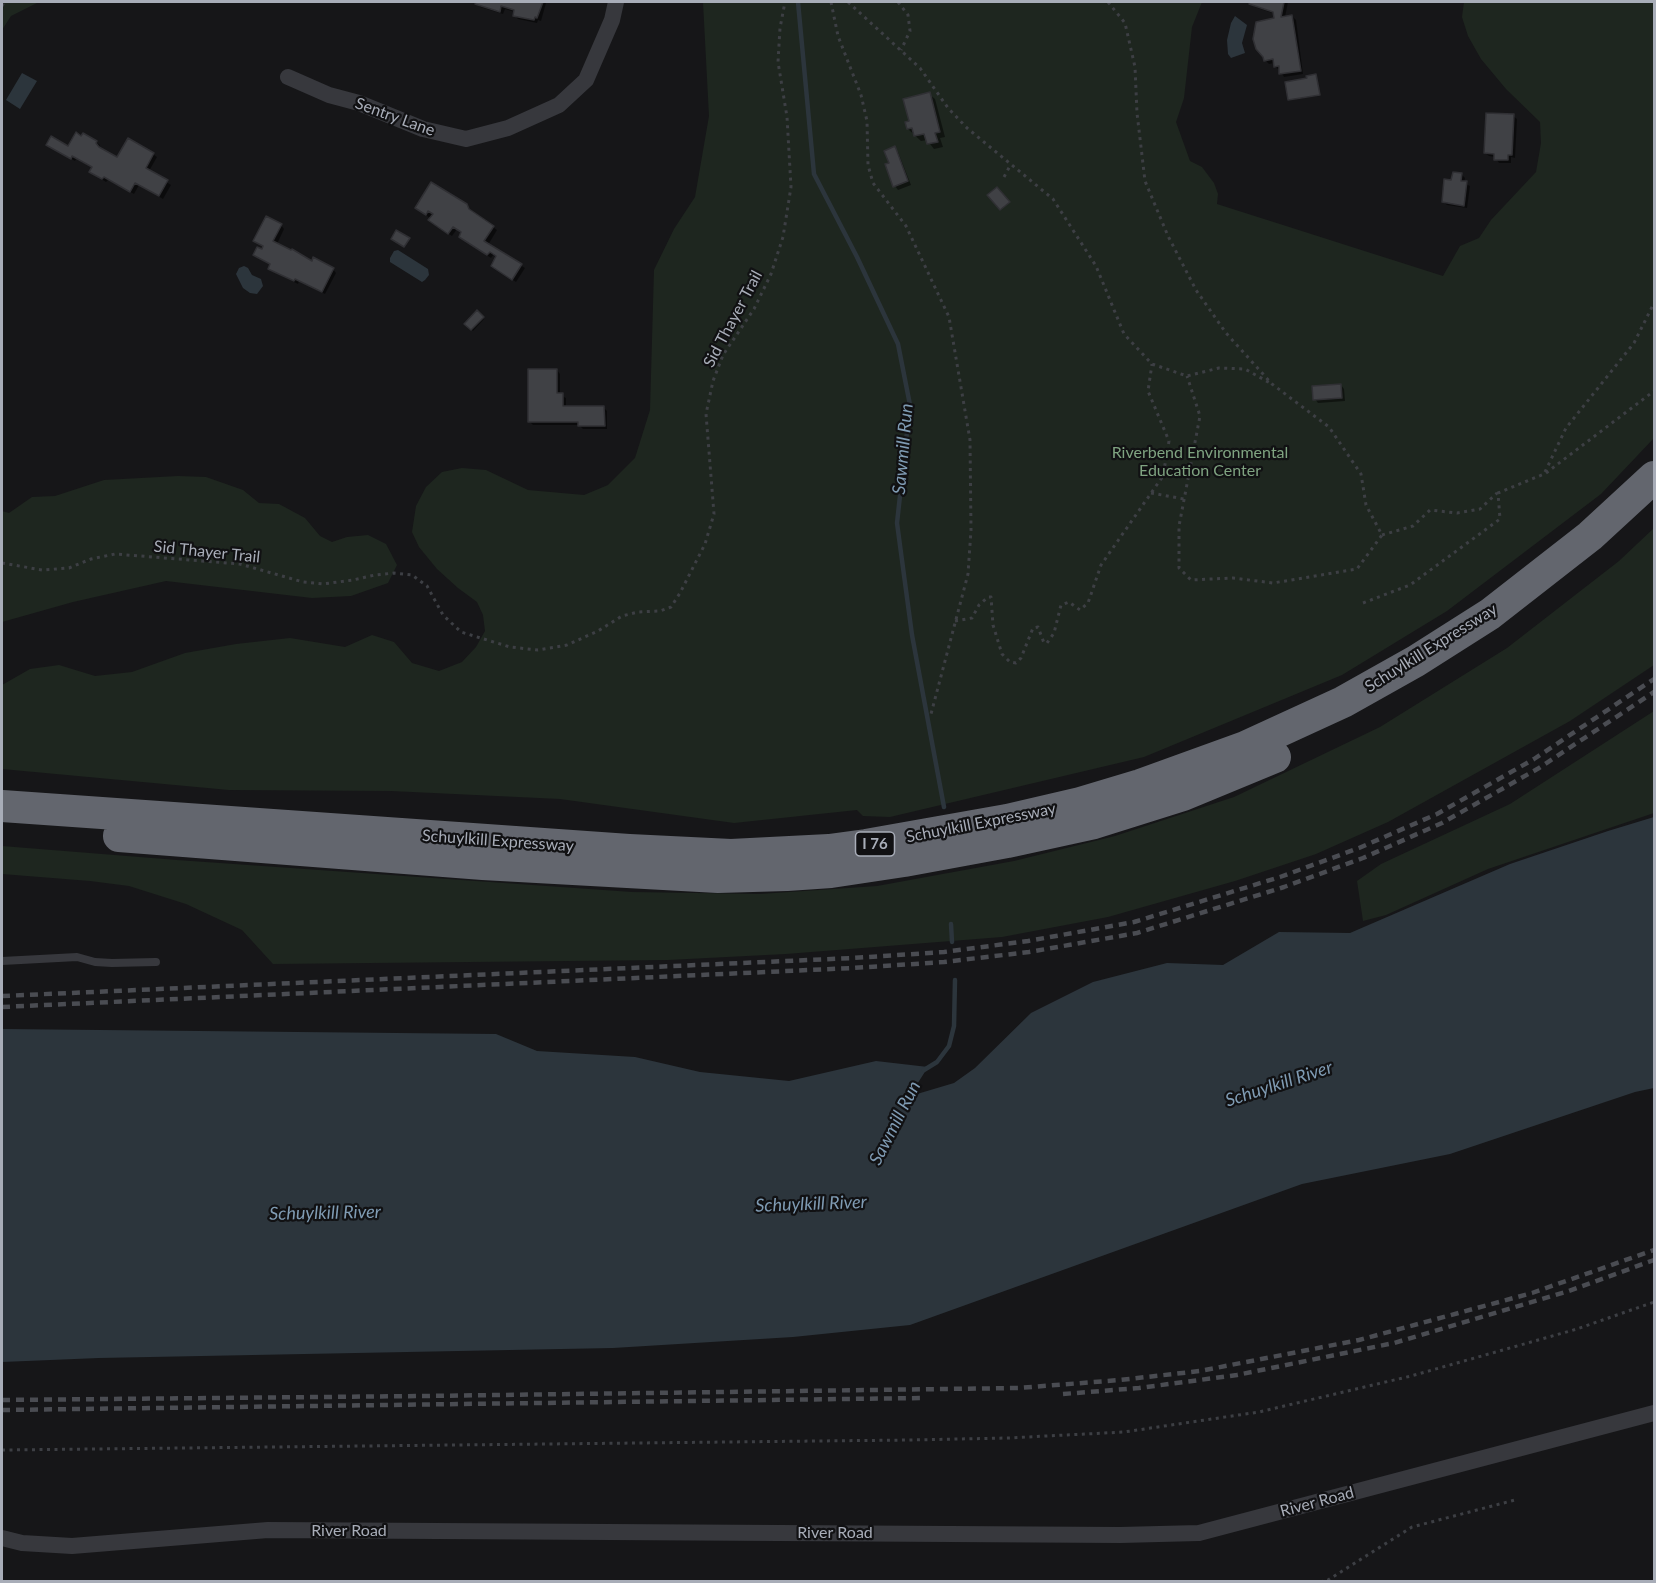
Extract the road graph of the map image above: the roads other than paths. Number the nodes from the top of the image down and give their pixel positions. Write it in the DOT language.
graph roads {
  1 [pos="616,2"];
  2 [pos="288,77"];
  3 [pos="1654,477"];
  4 [pos="1654,503"];
  5 [pos="2,806"];
  6 [pos="2,826"];
  7 [pos="2,961"];
  8 [pos="156,962"];
  9 [pos="1654,1413"];
  10 [pos="2,1538"];
  1 -- 2 [label="street, Sentry Lane"];
  3 -- 5 [label="highway, Schuylkill Expressway / I 76"];
  4 -- 6 [label="highway, Schuylkill Expressway / I 76"];
  7 -- 8 [label="lane"];
  9 -- 10 [label="street, River Road"];
}
